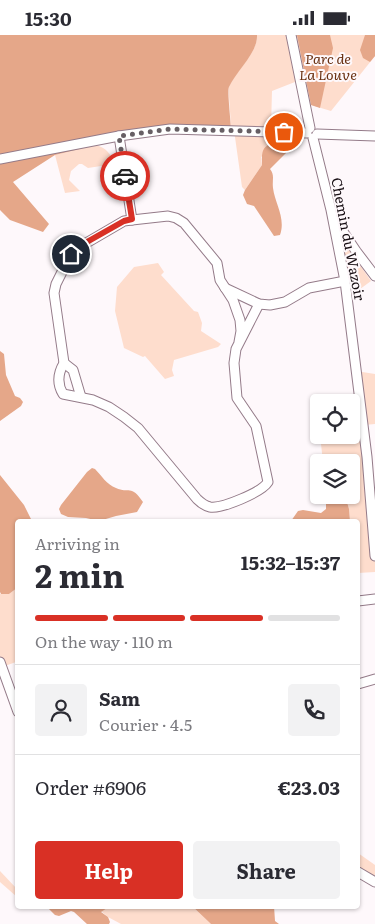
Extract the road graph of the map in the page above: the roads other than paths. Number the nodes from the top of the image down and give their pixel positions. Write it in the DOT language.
graph roads {
  1 [pos="291,35"];
  2 [pos="312,133"];
  3 [pos="119,136"];
  4 [pos="375,136"];
  5 [pos="0,159"];
  6 [pos="331,210"];
  7 [pos="132,219"];
  8 [pos="375,276"];
  9 [pos="345,281"];
  10 [pos="225,287"];
  11 [pos="259,303"];
  12 [pos="239,342"];
  13 [pos="64,363"];
  14 [pos="81,397"];
  15 [pos="375,556"];
  16 [pos="375,599"];
  17 [pos="360,601"];
  18 [pos="0,662"];
  19 [pos="375,679"];
  20 [pos="360,683"];
  21 [pos="15,704"];
  22 [pos="360,873"];
  23 [pos="375,882"];
  1 -- 2 [label="street, Chemin du Wazoir"];
  2 -- 3 [label="street"];
  2 -- 4 [label="street"];
  2 -- 6 [label="street, Chemin du Wazoir"];
  3 -- 5 [label="street"];
  3 -- 7 [label="street"];
  6 -- 8 [label="street"];
  6 -- 9 [label="street, Chemin du Wazoir"];
  7 -- 10 [label="street"];
  7 -- 13 [label="street"];
  9 -- 11 [label="street"];
  9 -- 15 [label="street, Chemin du Wazoir"];
  10 -- 11 [label="street"];
  10 -- 12 [label="street"];
  11 -- 12 [label="street"];
  12 -- 14 [label="street"];
  13 -- 14 [label="street"];
  13 -- 14 [label="street"];
  16 -- 17 [label="street"];
  18 -- 21 [label="street"];
  19 -- 20 [label="street"];
  22 -- 23 [label="street"];
}
